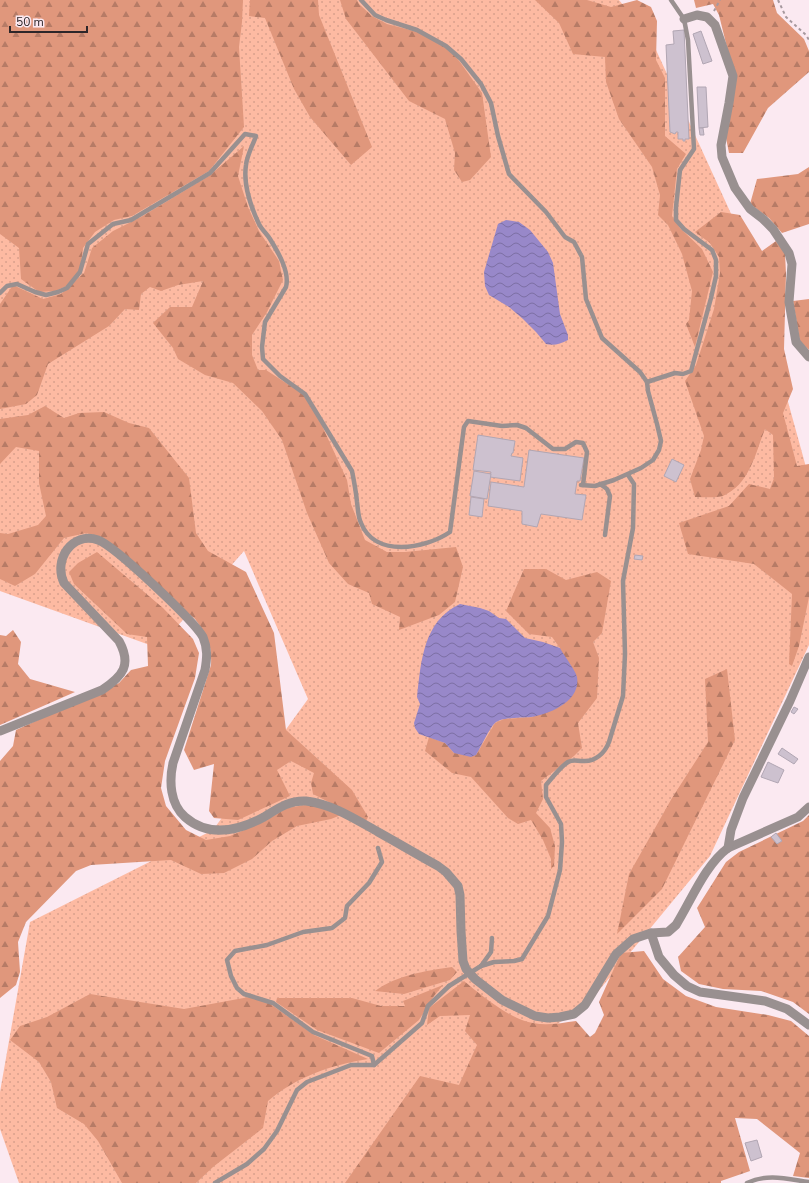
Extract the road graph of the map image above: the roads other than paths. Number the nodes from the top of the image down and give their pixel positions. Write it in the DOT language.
graph roads {
  1 [pos="361,0"];
  2 [pos="671,0"];
  3 [pos="684,19"];
  4 [pos="0,294"];
  5 [pos="809,357"];
  6 [pos="647,382"];
  7 [pos="628,475"];
  8 [pos="600,484"];
  9 [pos="605,535"];
  10 [pos="809,657"];
  11 [pos="0,731"];
  12 [pos="809,807"];
  13 [pos="378,848"];
  14 [pos="728,848"];
  15 [pos="651,933"];
  16 [pos="492,938"];
  17 [pos="481,966"];
  18 [pos="809,1025"];
  19 [pos="374,1065"];
  20 [pos="809,1182"];
  21 [pos="215,1183"];
  22 [pos="747,1183"];
  1 -- 6 [label="lane"];
  2 -- 3 [label="lane"];
  3 -- 5 [label="street"];
  3 -- 6 [label="lane"];
  4 -- 8 [label="lane"];
  6 -- 7 [label="lane"];
  7 -- 8 [label="lane"];
  7 -- 17 [label="lane"];
  8 -- 9 [label="lane"];
  10 -- 14 [label="street"];
  11 -- 15 [label="street"];
  12 -- 14 [label="street"];
  13 -- 19 [label="lane"];
  14 -- 15 [label="street"];
  15 -- 18 [label="street"];
  16 -- 17 [label="lane"];
  17 -- 19 [label="lane, bridge"];
  19 -- 21 [label="lane"];
  20 -- 22 [label="lane"];
}
